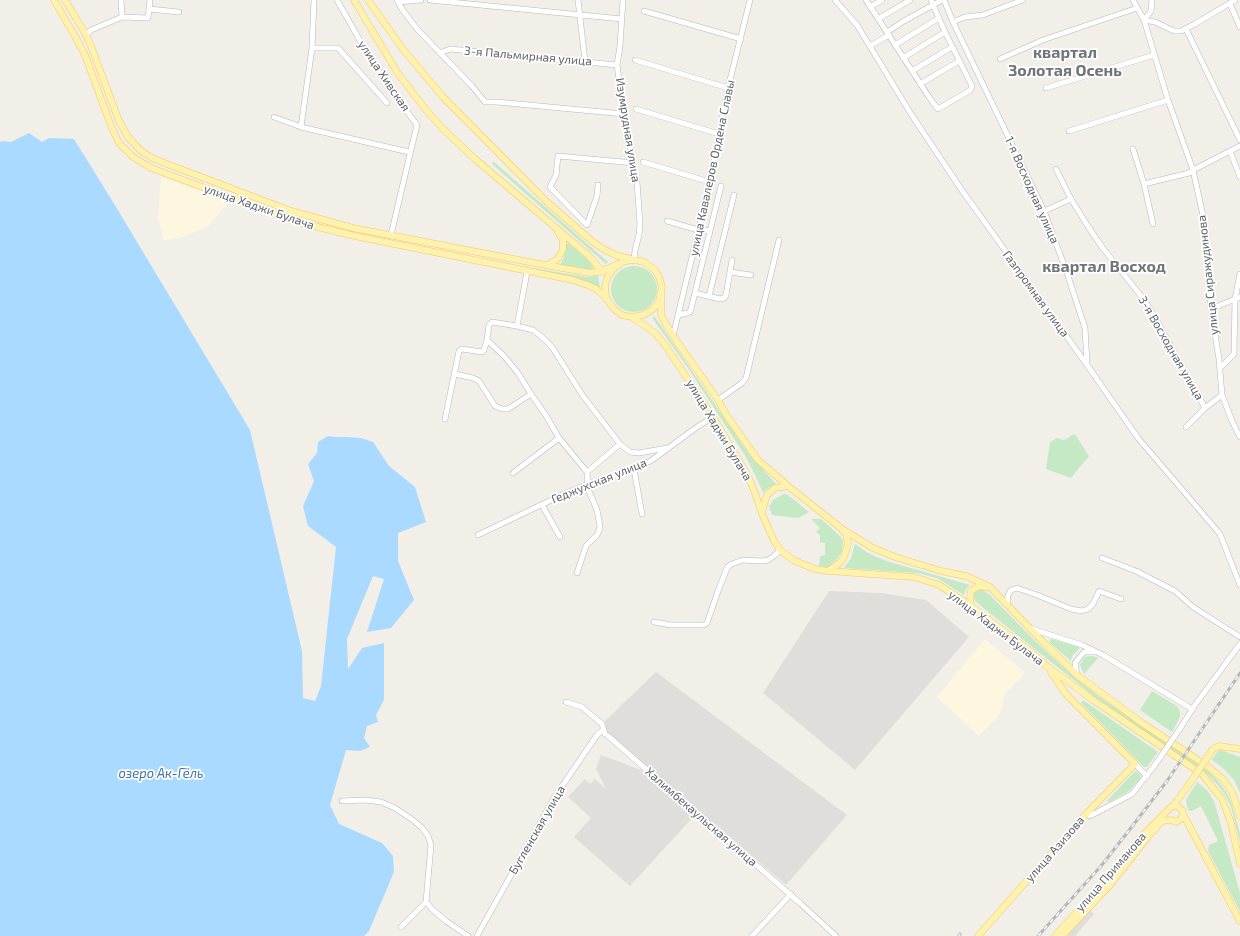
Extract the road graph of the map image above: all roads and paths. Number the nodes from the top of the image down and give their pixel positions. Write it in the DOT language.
graph roads {
  1 [pos="54,0"];
  2 [pos="65,0"];
  3 [pos="121,0"];
  4 [pos="150,0"];
  5 [pos="314,0"];
  6 [pos="337,0"];
  7 [pos="354,0"];
  8 [pos="368,0"];
  9 [pos="421,0"];
  10 [pos="430,0"];
  11 [pos="578,0"];
  12 [pos="623,0"];
  13 [pos="750,0"];
  14 [pos="835,0"];
  15 [pos="866,0"];
  16 [pos="882,0"];
  17 [pos="910,0"];
  18 [pos="943,0"];
  19 [pos="1023,0"];
  20 [pos="1133,0"];
  21 [pos="1152,0"];
  22 [pos="1235,0"];
  23 [pos="398,1"];
  24 [pos="932,2"];
  25 [pos="1230,4"];
  26 [pos="870,7"];
  27 [pos="149,8"];
  28 [pos="1137,8"];
  29 [pos="644,11"];
  30 [pos="179,12"];
  31 [pos="580,14"];
  32 [pos="122,17"];
  33 [pos="622,18"];
  34 [pos="939,18"];
  35 [pos="878,19"];
  36 [pos="1144,20"];
  37 [pos="953,22"];
  38 [pos="1240,27"];
  39 [pos="1186,29"];
  40 [pos="945,32"];
  41 [pos="888,33"];
  42 [pos="86,35"];
  43 [pos="741,39"];
  44 [pos="895,45"];
  45 [pos="870,46"];
  46 [pos="952,47"];
  47 [pos="312,48"];
  48 [pos="440,53"];
  49 [pos="1154,55"];
  50 [pos="903,58"];
  51 [pos="1000,59"];
  52 [pos="635,60"];
  53 [pos="585,61"];
  54 [pos="959,61"];
  55 [pos="617,65"];
  56 [pos="912,71"];
  57 [pos="920,84"];
  58 [pos="728,88"];
  59 [pos="1046,88"];
  60 [pos="1168,100"];
  61 [pos="386,103"];
  62 [pos="114,107"];
  63 [pos="636,109"];
  64 [pos="106,111"];
  65 [pos="624,114"];
  66 [pos="274,117"];
  67 [pos="301,127"];
  68 [pos="1069,131"];
  69 [pos="719,134"];
  70 [pos="1240,140"];
  71 [pos="1240,146"];
  72 [pos="1133,149"];
  73 [pos="1230,151"];
  74 [pos="409,152"];
  75 [pos="643,162"];
  76 [pos="634,163"];
  77 [pos="1056,169"];
  78 [pos="1193,170"];
  79 [pos="1240,176"];
  80 [pos="710,182"];
  81 [pos="1144,184"];
  82 [pos="598,185"];
  83 [pos="721,186"];
  84 [pos="734,195"];
  85 [pos="1071,199"];
  86 [pos="1044,212"];
  87 [pos="667,221"];
  88 [pos="1153,224"];
  89 [pos="556,228"];
  90 [pos="698,229"];
  91 [pos="710,231"];
  92 [pos="391,235"];
  93 [pos="779,240"];
  94 [pos="390,243"];
  95 [pos="634,260"];
  96 [pos="732,260"];
  97 [pos="528,262"];
  98 [pos="621,263"];
  99 [pos="546,265"];
  100 [pos="602,271"];
  101 [pos="527,272"];
  102 [pos="730,272"];
  103 [pos="1240,274"];
  104 [pos="751,275"];
  105 [pos="606,280"];
  106 [pos="661,292"];
  107 [pos="695,293"];
  108 [pos="709,296"];
  109 [pos="606,298"];
  110 [pos="1238,298"];
  111 [pos="1211,309"];
  112 [pos="678,315"];
  113 [pos="632,317"];
  114 [pos="517,326"];
  115 [pos="673,336"];
  116 [pos="487,340"];
  117 [pos="1240,351"];
  118 [pos="1234,354"];
  119 [pos="1087,364"];
  120 [pos="1220,368"];
  121 [pos="455,374"];
  122 [pos="531,394"];
  123 [pos="1222,395"];
  124 [pos="718,400"];
  125 [pos="1206,408"];
  126 [pos="713,418"];
  127 [pos="444,419"];
  128 [pos="1186,427"];
  129 [pos="1240,435"];
  130 [pos="559,438"];
  131 [pos="620,444"];
  132 [pos="667,448"];
  133 [pos="634,469"];
  134 [pos="587,472"];
  135 [pos="513,473"];
  136 [pos="588,484"];
  137 [pos="788,486"];
  138 [pos="542,505"];
  139 [pos="762,512"];
  140 [pos="642,514"];
  141 [pos="842,529"];
  142 [pos="478,535"];
  143 [pos="560,537"];
  144 [pos="780,550"];
  145 [pos="1102,558"];
  146 [pos="828,571"];
  147 [pos="577,573"];
  148 [pos="1240,585"];
  149 [pos="990,587"];
  150 [pos="1121,599"];
  151 [pos="1007,605"];
  152 [pos="971,606"];
  153 [pos="654,622"];
  154 [pos="1028,628"];
  155 [pos="1240,637"];
  156 [pos="1240,644"];
  157 [pos="1103,655"];
  158 [pos="1048,667"];
  159 [pos="1077,675"];
  160 [pos="1071,684"];
  161 [pos="1065,693"];
  162 [pos="566,702"];
  163 [pos="1192,709"];
  164 [pos="604,730"];
  165 [pos="1240,749"];
  166 [pos="1135,764"];
  167 [pos="1147,776"];
  168 [pos="1182,794"];
  169 [pos="342,801"];
  170 [pos="1171,808"];
  171 [pos="1182,812"];
  172 [pos="1089,814"];
  173 [pos="1240,816"];
  174 [pos="1171,820"];
  175 [pos="1179,821"];
  176 [pos="1192,830"];
  177 [pos="1240,864"];
  178 [pos="791,894"];
  179 [pos="426,902"];
  180 [pos="1240,921"];
  181 [pos="401,927"];
  182 [pos="468,936"];
  183 [pos="477,936"];
  184 [pos="752,936"];
  185 [pos="836,936"];
  186 [pos="978,936"];
  187 [pos="982,936"];
  188 [pos="1055,936"];
  189 [pos="1062,936"];
  1 -- 64 [label="main road, улица Хаджи Булача"];
  2 -- 42 [label="main road, улица Хаджи Булача"];
  3 -- 32 [label="street"];
  4 -- 27 [label="street"];
  5 -- 47 [label="street"];
  6 -- 74 [label="street, улица Хивская"];
  7 -- 89 [label="main road"];
  8 -- 95 [label="main road"];
  9 -- 23 [label="street"];
  10 -- 31 [label="street"];
  11 -- 31 [label="street"];
  12 -- 33 [label="street, Изумрудная улица"];
  13 -- 43 [label="street, улица Кавалеров Ордена Славы"];
  14 -- 45 [label="street, Газпромная улица"];
  15 -- 26 [label="street"];
  16 -- 26 [label="street"];
  17 -- 35 [label="street"];
  18 -- 24 [label="street"];
  18 -- 37 [label="street, 1-я Восходная улица"];
  19 -- 37 [label="street"];
  20 -- 28 [label="street, улица Сиражудинова"];
  21 -- 36 [label="street"];
  22 -- 25 [label="street"];
  23 -- 48 [label="street"];
  24 -- 34 [label="street"];
  24 -- 41 [label="street"];
  25 -- 38 [label="street"];
  25 -- 39 [label="street"];
  26 -- 35 [label="street"];
  27 -- 30 [label="street"];
  27 -- 32 [label="street"];
  28 -- 36 [label="street, улица Сиражудинова"];
  28 -- 51 [label="street"];
  29 -- 43 [label="street"];
  31 -- 33 [label="street"];
  31 -- 53 [label="street"];
  32 -- 42 [label="street"];
  33 -- 55 [label="street, Изумрудная улица"];
  34 -- 40 [label="street"];
  34 -- 44 [label="street"];
  35 -- 41 [label="street"];
  36 -- 39 [label="street"];
  36 -- 49 [label="street, улица Сиражудинова"];
  37 -- 86 [label="street, 1-я Восходная улица"];
  39 -- 70 [label="street"];
  40 -- 46 [label="street"];
  40 -- 50 [label="street"];
  41 -- 44 [label="street"];
  41 -- 45 [label="street"];
  42 -- 62 [label="main road, улица Хаджи Булача"];
  43 -- 58 [label="street, улица Кавалеров Ордена Славы"];
  44 -- 50 [label="street"];
  45 -- 119 [label="street, Газпромная улица"];
  46 -- 54 [label="street"];
  46 -- 56 [label="street"];
  47 -- 61 [label="street"];
  47 -- 67 [label="street"];
  48 -- 53 [label="street, 3-я Пальмирная улица"];
  48 -- 65 [label="street"];
  49 -- 59 [label="street"];
  49 -- 60 [label="street, улица Сиражудинова"];
  50 -- 56 [label="street"];
  52 -- 58 [label="street"];
  53 -- 55 [label="street, 3-я Пальмирная улица"];
  54 -- 57 [label="street"];
  54 -- 57 [label="street"];
  55 -- 65 [label="street, Изумрудная улица"];
  56 -- 57 [label="street"];
  58 -- 69 [label="street, улица Кавалеров Ордена Славы"];
  60 -- 68 [label="street"];
  60 -- 78 [label="street, улица Сиражудинова"];
  62 -- 64 [label="main road"];
  62 -- 92 [label="main road, улица Хаджи Булача"];
  63 -- 69 [label="street"];
  64 -- 94 [label="main road, улица Хаджи Булача"];
  65 -- 76 [label="street, Изумрудная улица"];
  66 -- 67 [label="street"];
  67 -- 74 [label="street"];
  69 -- 80 [label="street, улица Кавалеров Ордена Славы"];
  71 -- 73 [label="street"];
  72 -- 81 [label="street"];
  73 -- 78 [label="street"];
  73 -- 79 [label="street"];
  74 -- 92 [label="street, улица Хивская"];
  75 -- 80 [label="street"];
  76 -- 82 [label="street"];
  76 -- 95 [label="street, Изумрудная улица"];
  77 -- 85 [label="street, 3-я Восходная улица"];
  78 -- 81 [label="street"];
  78 -- 111 [label="street, улица Сиражудинова"];
  80 -- 90 [label="street, улица Кавалеров Ордена Славы"];
  81 -- 88 [label="street"];
  83 -- 91 [label="street"];
  84 -- 108 [label="street"];
  85 -- 86 [label="street"];
  85 -- 125 [label="street, 3-я Восходная улица"];
  86 -- 119 [label="street, 1-я Восходная улица"];
  87 -- 90 [label="street"];
  89 -- 99 [label="main road"];
  89 -- 100 [label="main road"];
  90 -- 91 [label="street"];
  90 -- 112 [label="street, улица Кавалеров Ордена Славы"];
  91 -- 107 [label="street"];
  92 -- 94 [label="main road"];
  92 -- 97 [label="main road, улица Хаджи Булача"];
  93 -- 124 [label="street"];
  94 -- 101 [label="main road, улица Хаджи Булача"];
  95 -- 98 [label="main road"];
  95 -- 106 [label="main road"];
  96 -- 102 [label="street"];
  97 -- 99 [label="main road, улица Хаджи Булача"];
  97 -- 101 [label="main road"];
  98 -- 100 [label="main road"];
  98 -- 105 [label="main road"];
  99 -- 100 [label="main road, улица Хаджи Булача"];
  100 -- 105 [label="main road"];
  101 -- 109 [label="main road, улица Хаджи Булача"];
  101 -- 114 [label="street"];
  102 -- 104 [label="street"];
  102 -- 108 [label="street"];
  103 -- 110 [label="street"];
  105 -- 109 [label="main road"];
  106 -- 113 [label="main road"];
  106 -- 115 [label="main road, улица Хаджи Булача"];
  107 -- 108 [label="street"];
  107 -- 112 [label="street"];
  109 -- 113 [label="main road"];
  110 -- 111 [label="street"];
  110 -- 118 [label="street"];
  111 -- 120 [label="street, улица Сиражудинова"];
  112 -- 115 [label="street, улица Кавалеров Ордена Славы"];
  113 -- 126 [label="main road, улица Хаджи Булача"];
  114 -- 116 [label="street"];
  114 -- 131 [label="street"];
  115 -- 124 [label="main road, улица Хаджи Булача"];
  116 -- 121 [label="street"];
  116 -- 122 [label="street"];
  117 -- 118 [label="street"];
  118 -- 120 [label="street"];
  119 -- 148 [label="street, Газпромная улица"];
  120 -- 123 [label="street, улица Сиражудинова"];
  121 -- 122 [label="street"];
  121 -- 127 [label="street"];
  122 -- 130 [label="street"];
  123 -- 125 [label="street"];
  123 -- 129 [label="street, улица Сиражудинова"];
  124 -- 137 [label="main road, улица Хаджи Булача"];
  125 -- 128 [label="street"];
  126 -- 132 [label="street, Геджухская улица"];
  126 -- 139 [label="main road, улица Хаджи Булача"];
  130 -- 134 [label="street"];
  130 -- 135 [label="street"];
  131 -- 132 [label="street"];
  131 -- 134 [label="street"];
  132 -- 133 [label="street, Геджухская улица"];
  133 -- 136 [label="street, Геджухская улица"];
  133 -- 140 [label="street"];
  134 -- 136 [label="street"];
  136 -- 138 [label="street, Геджухская улица"];
  136 -- 147 [label="street"];
  137 -- 139 [label="main road"];
  137 -- 141 [label="main road, улица Хаджи Булача"];
  138 -- 142 [label="street, Геджухская улица"];
  138 -- 143 [label="street"];
  139 -- 144 [label="main road, улица Хаджи Булача"];
  141 -- 146 [label="main road"];
  141 -- 149 [label="main road, улица Хаджи Булача"];
  144 -- 146 [label="main road, улица Хаджи Булача"];
  144 -- 153 [label="street"];
  145 -- 155 [label="street"];
  146 -- 152 [label="main road, улица Хаджи Булача"];
  149 -- 151 [label="main road, улица Хаджи Булача"];
  149 -- 152 [label="main road"];
  150 -- 151 [label="street"];
  151 -- 154 [label="main road, улица Хаджи Булача"];
  152 -- 158 [label="main road, улица Хаджи Булача"];
  154 -- 157 [label="street"];
  154 -- 159 [label="main road, улица Хаджи Булача"];
  156 -- 163 [label="street, улица Азизова"];
  157 -- 159 [label="street"];
  157 -- 163 [label="street"];
  158 -- 160 [label="main road, улица Хаджи Булача"];
  158 -- 161 [label="main road"];
  159 -- 173 [label="main road, улица Хаджи Булача"];
  160 -- 161 [label="main road"];
  160 -- 177 [label="main road, улица Хаджи Булача"];
  161 -- 166 [label="main road"];
  162 -- 164 [label="street, Халимбекаульская улица"];
  163 -- 167 [label="street, улица Азизова, bridge"];
  164 -- 178 [label="street, Халимбекаульская улица"];
  164 -- 183 [label="street, Бугленская улица"];
  165 -- 168 [label="main road, улица Примакова, bridge"];
  166 -- 167 [label="street"];
  166 -- 172 [label="main road, улица Азизова"];
  167 -- 172 [label="street, улица Азизова"];
  168 -- 170 [label="main road, улица Примакова"];
  168 -- 171 [label="main road"];
  169 -- 179 [label="street"];
  170 -- 171 [label="main road"];
  170 -- 174 [label="main road"];
  170 -- 188 [label="main road, улица Примакова"];
  171 -- 175 [label="main road"];
  171 -- 176 [label="main road"];
  172 -- 186 [label="main road, улица Азизова"];
  172 -- 187 [label="main road, улица Азизова"];
  174 -- 175 [label="main road"];
  174 -- 189 [label="main road, улица Примакова"];
  175 -- 176 [label="main road"];
  176 -- 180 [label="main road"];
  178 -- 184 [label="street"];
  178 -- 185 [label="street, Халимбекаульская улица"];
  179 -- 181 [label="street"];
  179 -- 182 [label="street"];
}
